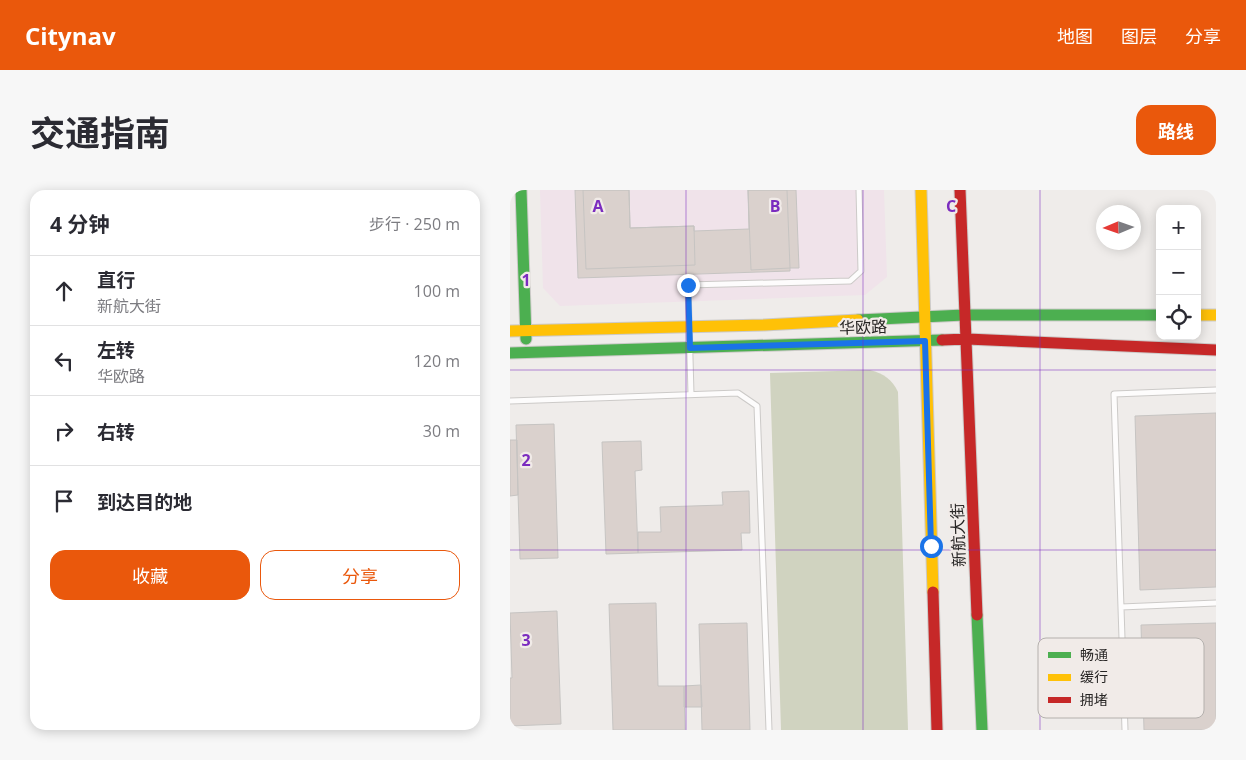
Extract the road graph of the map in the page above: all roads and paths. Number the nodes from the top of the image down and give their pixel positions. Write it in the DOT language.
graph roads {
  1 [pos="521,190"];
  2 [pos="859,190"];
  3 [pos="921,190"];
  4 [pos="960,190"];
  5 [pos="964,315"];
  6 [pos="1156,315"];
  7 [pos="1201,315"];
  8 [pos="1216,315"];
  9 [pos="924,317"];
  10 [pos="689,327"];
  11 [pos="525,330"];
  12 [pos="510,331"];
  13 [pos="968,339"];
  14 [pos="925,341"];
  15 [pos="690,348"];
  16 [pos="1216,350"];
  17 [pos="510,353"];
  18 [pos="526,353"];
  19 [pos="1216,390"];
  20 [pos="691,394"];
  21 [pos="510,401"];
  22 [pos="1216,603"];
  23 [pos="1121,607"];
  24 [pos="1122,638"];
  25 [pos="769,730"];
  26 [pos="937,730"];
  27 [pos="982,730"];
  1 -- 11 [label="main road"];
  2 -- 10 [label="lane"];
  3 -- 9 [label="main road"];
  4 -- 5 [label="main road"];
  5 -- 6 [label="main road, 华欧路"];
  5 -- 9 [label="main road, 华欧路"];
  5 -- 13 [label="main road, 新航大街"];
  7 -- 8 [label="main road"];
  9 -- 10 [label="main road, 华欧路"];
  9 -- 14 [label="main road, 新航大街"];
  10 -- 11 [label="main road, 华欧路"];
  10 -- 15 [label="lane"];
  11 -- 12 [label="main road, 华欧路"];
  11 -- 18 [label="main road"];
  13 -- 14 [label="main road, 华欧路"];
  13 -- 16 [label="main road, 华欧路"];
  13 -- 27 [label="main road, 新航大街"];
  14 -- 15 [label="main road, 华欧路"];
  14 -- 26 [label="main road, 新航大街"];
  15 -- 18 [label="main road, 华欧路"];
  15 -- 20 [label="lane"];
  17 -- 18 [label="main road, 华欧路"];
  19 -- 23 [label="lane"];
  20 -- 21 [label="lane"];
  20 -- 25 [label="lane"];
  22 -- 23 [label="lane"];
  23 -- 24 [label="lane"];
}
